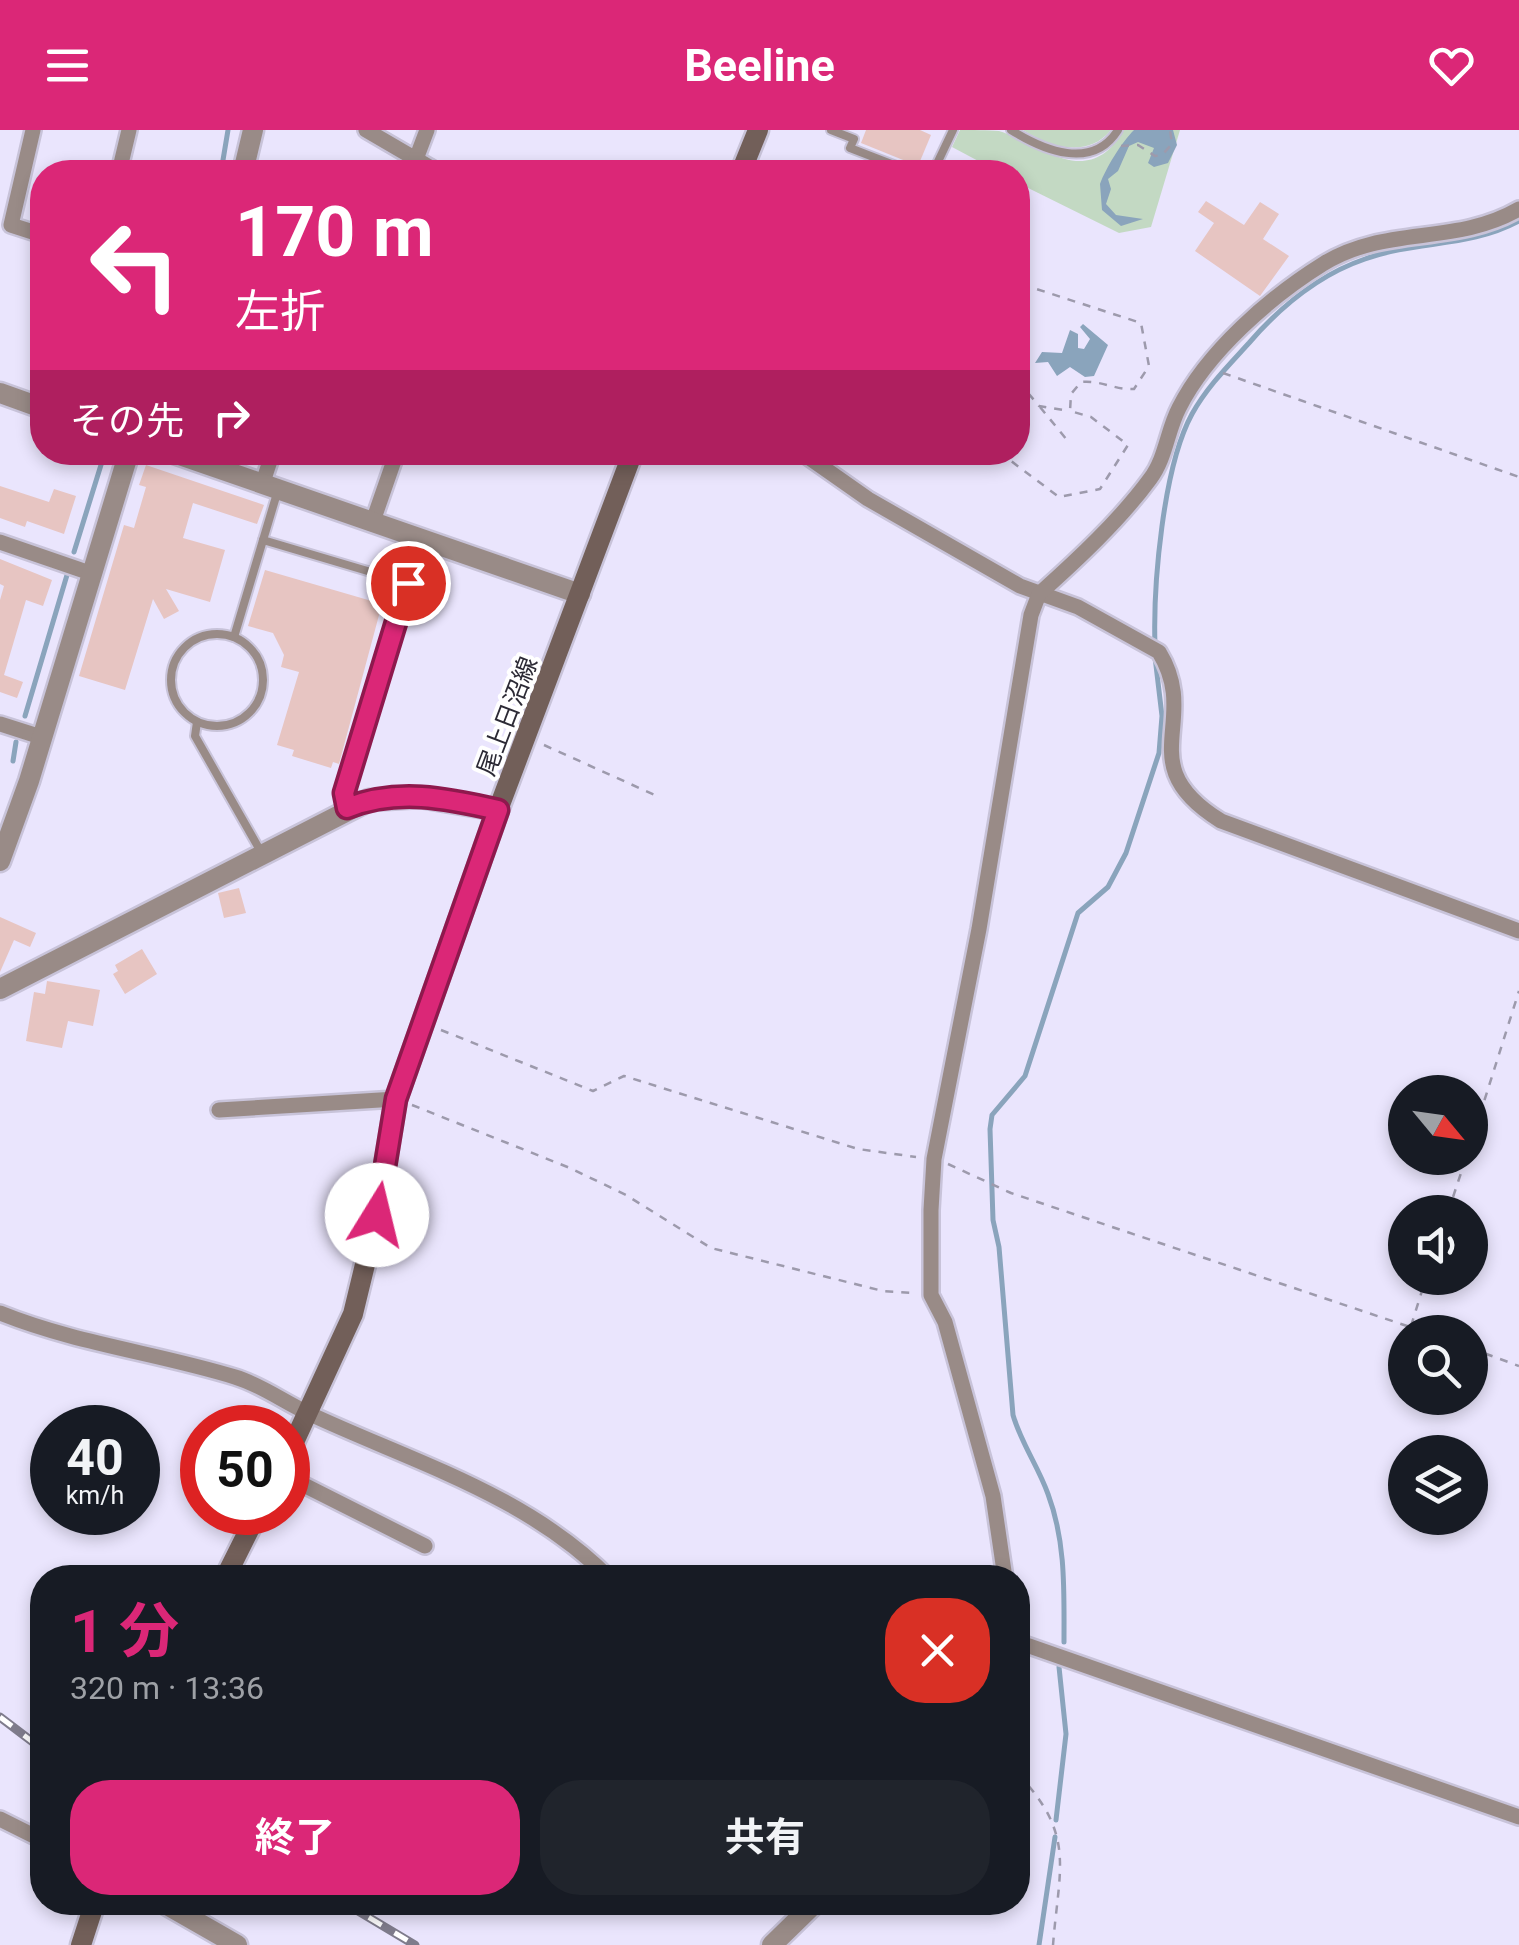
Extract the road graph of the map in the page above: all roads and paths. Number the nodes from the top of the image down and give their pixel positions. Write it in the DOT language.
graph roads {
  1 [pos="32,130"];
  2 [pos="129,130"];
  3 [pos="253,130"];
  4 [pos="366,130"];
  5 [pos="426,130"];
  6 [pos="758,130"];
  7 [pos="831,130"];
  8 [pos="953,130"];
  9 [pos="1011,130"];
  10 [pos="1118,130"];
  11 [pos="1170,130"];
  12 [pos="1111,140"];
  13 [pos="416,158"];
  14 [pos="122,160"];
  15 [pos="246,160"];
  16 [pos="419,160"];
  17 [pos="746,160"];
  18 [pos="881,160"];
  19 [pos="939,160"];
  20 [pos="1519,208"];
  21 [pos="30,231"];
  22 [pos="1030,287"];
  23 [pos="1207,367"];
  24 [pos="0,393"];
  25 [pos="1030,395"];
  26 [pos="30,404"];
  27 [pos="1039,406"];
  28 [pos="1070,411"];
  29 [pos="1067,440"];
  30 [pos="125,465"];
  31 [pos="208,465"];
  32 [pos="272,465"];
  33 [pos="392,465"];
  34 [pos="629,465"];
  35 [pos="820,465"];
  36 [pos="1016,465"];
  37 [pos="1519,477"];
  38 [pos="270,487"];
  39 [pos="372,524"];
  40 [pos="263,540"];
  41 [pos="0,542"];
  42 [pos="90,573"];
  43 [pos="580,594"];
  44 [pos="1039,594"];
  45 [pos="234,637"];
  46 [pos="197,722"];
  47 [pos="0,724"];
  48 [pos="42,737"];
  49 [pos="526,737"];
  50 [pos="657,796"];
  51 [pos="347,808"];
  52 [pos="498,810"];
  53 [pos="260,852"];
  54 [pos="0,861"];
  55 [pos="1519,931"];
  56 [pos="0,989"];
  57 [pos="1519,991"];
  58 [pos="422,1022"];
  59 [pos="1488,1089"];
  60 [pos="396,1099"];
  61 [pos="219,1110"];
  62 [pos="934,1159"];
  63 [pos="932,1294"];
  64 [pos="0,1313"];
  65 [pos="1388,1321"];
  66 [pos="1488,1355"];
  67 [pos="1519,1366"];
  68 [pos="291,1405"];
  69 [pos="310,1410"];
  70 [pos="310,1415"];
  71 [pos="310,1488"];
  72 [pos="246,1535"];
  73 [pos="425,1546"];
  74 [pos="232,1565"];
  75 [pos="593,1565"];
  76 [pos="1003,1565"];
  77 [pos="1030,1646"];
  78 [pos="1030,1787"];
  79 [pos="1519,1817"];
  80 [pos="0,1818"];
  81 [pos="30,1834"];
  82 [pos="91,1915"];
  83 [pos="185,1915"];
  84 [pos="803,1915"];
  85 [pos="81,1945"];
  86 [pos="237,1945"];
  87 [pos="772,1945"];
  88 [pos="1052,1945"];
  1 -- 21 [label="street"];
  2 -- 14 [label="street"];
  3 -- 15 [label="street"];
  4 -- 13 [label="street"];
  5 -- 13 [label="street"];
  6 -- 17 [label="main road"];
  7 -- 18 [label="lane"];
  8 -- 19 [label="lane"];
  9 -- 12 [label="lane"];
  10 -- 12 [label="lane"];
  11 -- 12 [label="path"];
  13 -- 16 [label="street"];
  20 -- 23 [label="street"];
  22 -- 28 [label="path"];
  23 -- 37 [label="path"];
  23 -- 44 [label="street"];
  24 -- 26 [label="street"];
  25 -- 27 [label="path"];
  27 -- 28 [label="path"];
  27 -- 29 [label="path"];
  28 -- 36 [label="path"];
  30 -- 42 [label="street"];
  31 -- 38 [label="street"];
  32 -- 38 [label="street"];
  33 -- 39 [label="street"];
  34 -- 43 [label="main road, 尾上日沼線"];
  35 -- 44 [label="street"];
  38 -- 39 [label="street"];
  38 -- 40 [label="lane"];
  39 -- 43 [label="street"];
  40 -- 45 [label="lane"];
  40 -- 51 [label="lane"];
  41 -- 42 [label="street"];
  42 -- 48 [label="street"];
  43 -- 49 [label="main road, 尾上日沼線"];
  44 -- 55 [label="street"];
  44 -- 62 [label="street"];
  45 -- 46 [label="lane"];
  45 -- 46 [label="lane"];
  46 -- 53 [label="lane"];
  47 -- 48 [label="street"];
  48 -- 54 [label="street"];
  49 -- 50 [label="path"];
  49 -- 52 [label="main road, 尾上日沼線"];
  51 -- 52 [label="street"];
  51 -- 53 [label="street"];
  52 -- 58 [label="main road, 尾上日沼線"];
  53 -- 56 [label="street"];
  57 -- 59 [label="path"];
  58 -- 60 [label="main road, 尾上日沼線"];
  58 -- 62 [label="path"];
  60 -- 61 [label="street"];
  60 -- 63 [label="path"];
  60 -- 69 [label="main road, 尾上日沼線"];
  62 -- 63 [label="street"];
  62 -- 65 [label="path"];
  63 -- 76 [label="street"];
  64 -- 68 [label="street"];
  66 -- 67 [label="path"];
  70 -- 75 [label="street"];
  71 -- 73 [label="street"];
  72 -- 74 [label="main road"];
  77 -- 79 [label="street"];
  78 -- 88 [label="path"];
  80 -- 81 [label="street"];
  82 -- 85 [label="main road"];
  83 -- 86 [label="street"];
  84 -- 87 [label="street"];
}
